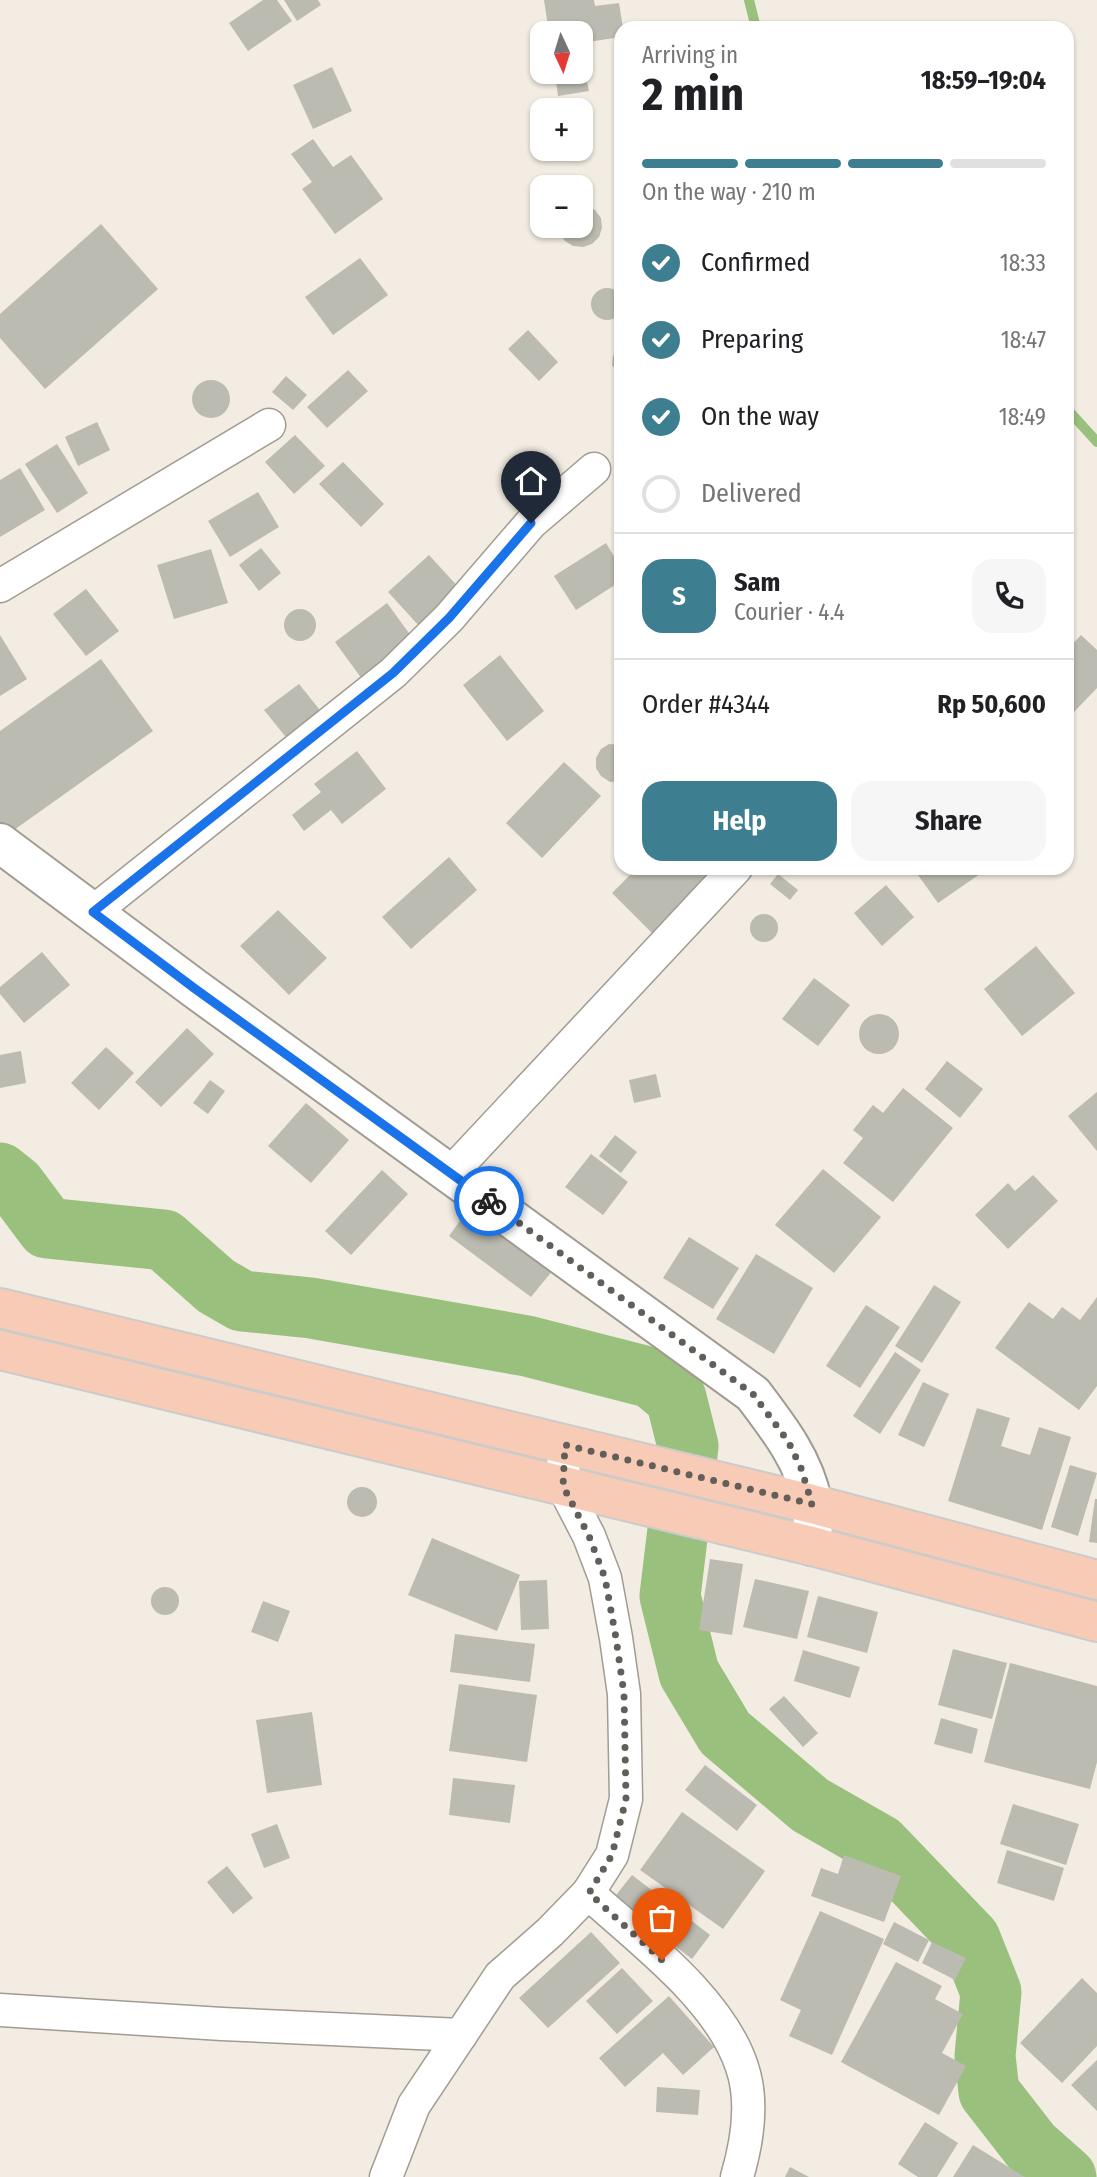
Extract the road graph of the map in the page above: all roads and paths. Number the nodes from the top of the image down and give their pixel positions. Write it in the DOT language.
graph roads {
  1 [pos="269,425"];
  2 [pos="594,469"];
  3 [pos="0,586"];
  4 [pos="0,843"];
  5 [pos="729,875"];
  6 [pos="93,912"];
  7 [pos="450,1174"];
  8 [pos="0,1308"];
  9 [pos="0,1350"];
  10 [pos="565,1445"];
  11 [pos="563,1486"];
  12 [pos="812,1504"];
  13 [pos="813,1546"];
  14 [pos="1097,1580"];
  15 [pos="1097,1622"];
  16 [pos="589,1893"];
  17 [pos="0,2010"];
  18 [pos="461,2035"];
  19 [pos="386,2177"];
  20 [pos="737,2177"];
  1 -- 3 [label="street"];
  2 -- 6 [label="street"];
  4 -- 6 [label="street"];
  5 -- 7 [label="street"];
  6 -- 7 [label="street"];
  7 -- 12 [label="street"];
  8 -- 10 [label="highway"];
  9 -- 11 [label="highway"];
  10 -- 11 [label="street"];
  10 -- 12 [label="highway"];
  11 -- 13 [label="highway"];
  11 -- 16 [label="street"];
  12 -- 13 [label="street"];
  12 -- 14 [label="highway"];
  13 -- 15 [label="highway"];
  16 -- 18 [label="street"];
  16 -- 20 [label="street"];
  17 -- 18 [label="street"];
  18 -- 19 [label="street"];
}
